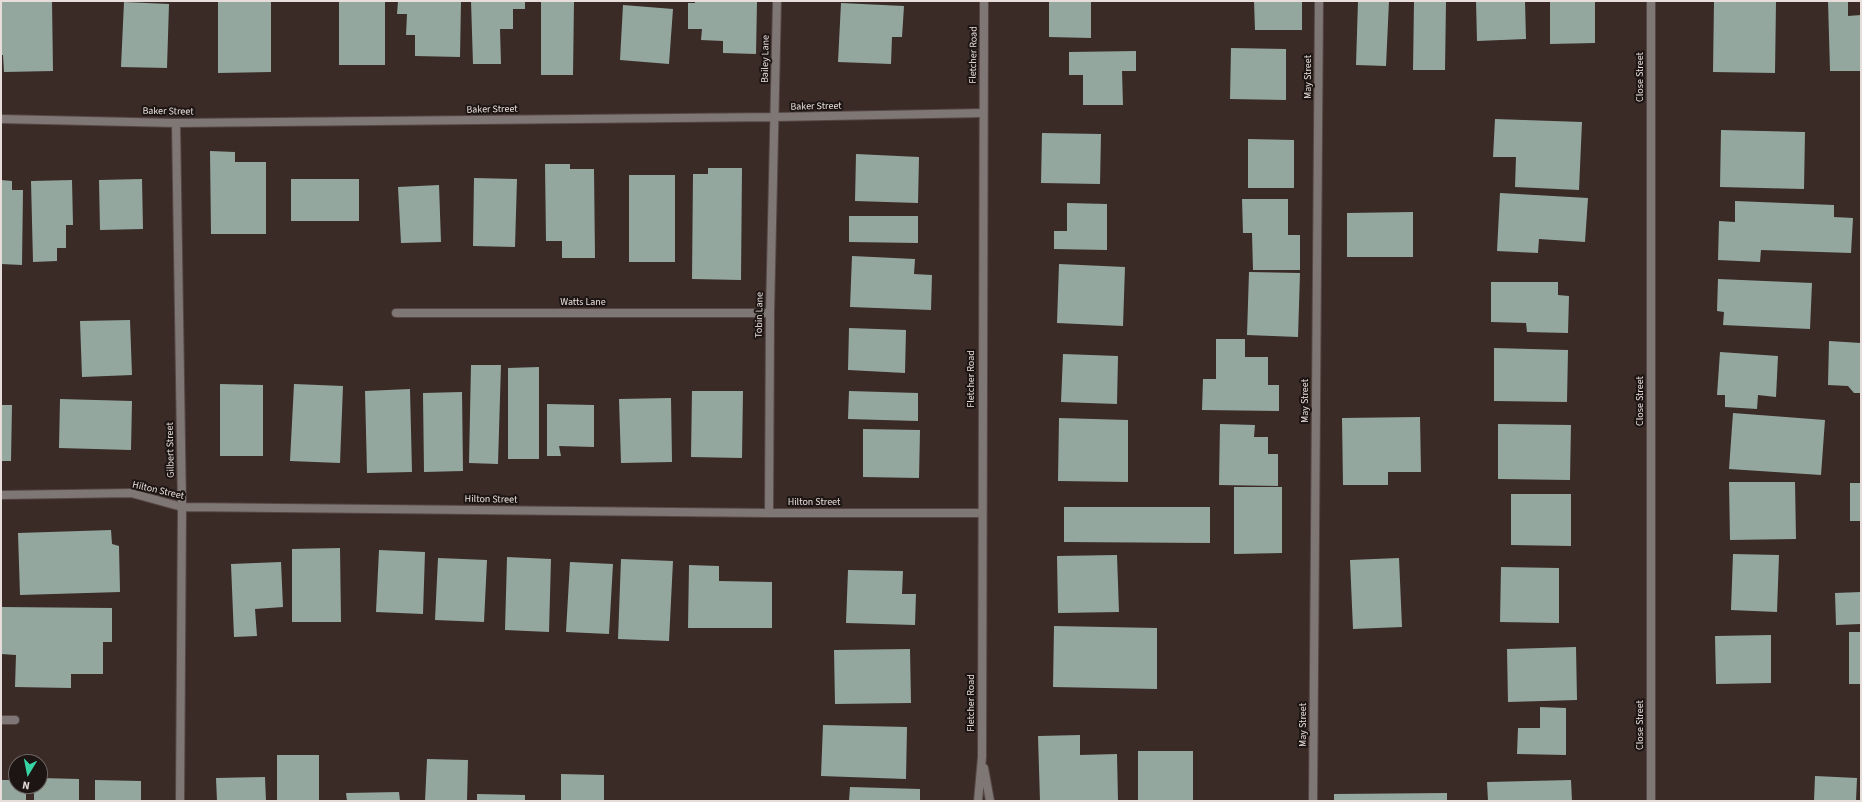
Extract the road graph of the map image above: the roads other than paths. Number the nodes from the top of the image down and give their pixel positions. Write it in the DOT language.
graph roads {
  1 [pos="777,1"];
  2 [pos="984,1"];
  3 [pos="1319,1"];
  4 [pos="1651,1"];
  5 [pos="983,114"];
  6 [pos="775,117"];
  7 [pos="1,119"];
  8 [pos="176,123"];
  9 [pos="396,313"];
  10 [pos="770,313"];
  11 [pos="1,495"];
  12 [pos="182,507"];
  13 [pos="769,513"];
  14 [pos="982,513"];
  15 [pos="1,720"];
  16 [pos="15,720"];
  17 [pos="982,757"];
  18 [pos="180,801"];
  19 [pos="978,801"];
  20 [pos="990,801"];
  21 [pos="1314,801"];
  22 [pos="1650,801"];
  1 -- 6 [label="street, Bailey Lane"];
  2 -- 5 [label="street, Fletcher Road"];
  3 -- 21 [label="street, May Street"];
  4 -- 22 [label="street, Close Street"];
  5 -- 6 [label="street, Baker Street"];
  5 -- 14 [label="street, Fletcher Road"];
  6 -- 8 [label="street, Baker Street"];
  6 -- 10 [label="street, Tobin Lane"];
  7 -- 8 [label="street, Baker Street"];
  8 -- 12 [label="street, Gilbert Street"];
  9 -- 10 [label="street, Watts Lane"];
  10 -- 13 [label="street, Tobin Lane"];
  11 -- 12 [label="street, Hilton Street"];
  12 -- 13 [label="street, Hilton Street"];
  12 -- 18 [label="street, Gilbert Street"];
  13 -- 14 [label="street, Hilton Street"];
  14 -- 17 [label="street, Fletcher Road"];
  15 -- 16 [label="street"];
  17 -- 19 [label="street, Fletcher Road"];
  17 -- 20 [label="street, Fletcher Road"];
}
